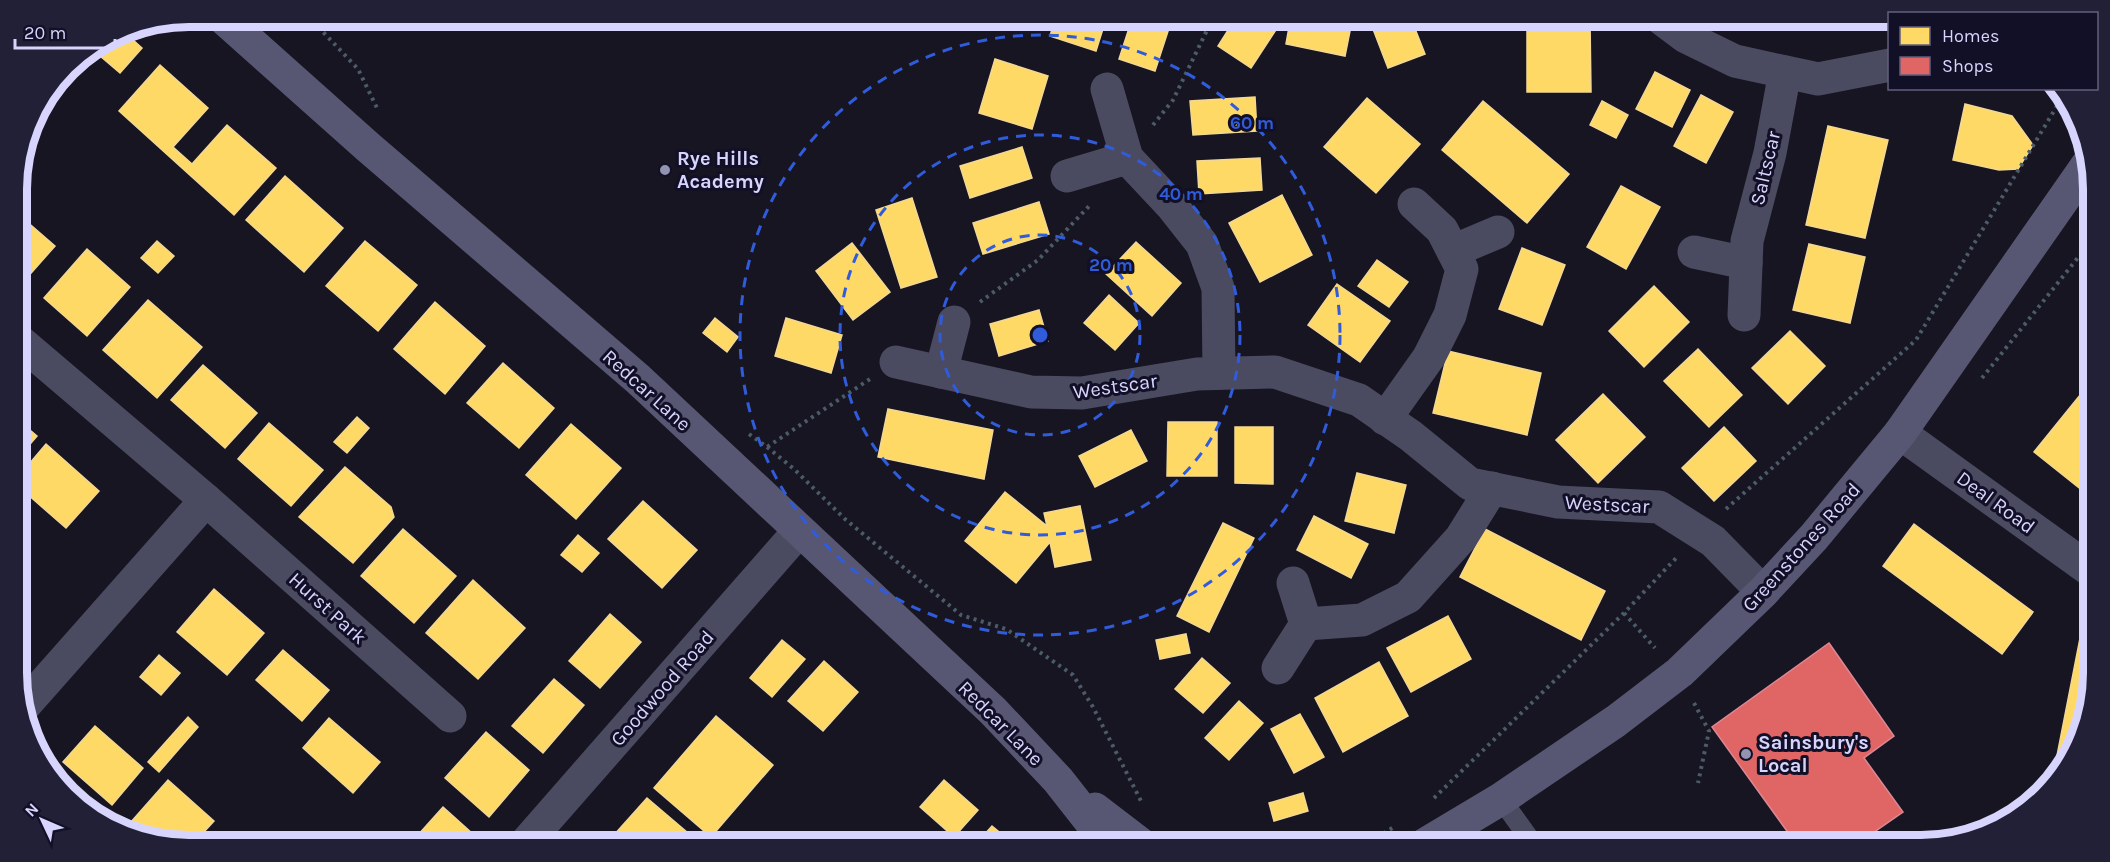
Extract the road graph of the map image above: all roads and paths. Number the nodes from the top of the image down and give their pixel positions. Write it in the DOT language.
graph roads {
  1 [pos="233,27"];
  2 [pos="318,27"];
  3 [pos="1209,27"];
  4 [pos="1673,27"];
  5 [pos="1888,65"];
  6 [pos="1785,72"];
  7 [pos="1107,89"];
  8 [pos="2058,104"];
  9 [pos="368,147"];
  10 [pos="1127,158"];
  11 [pos="2082,172"];
  12 [pos="1067,176"];
  13 [pos="1092,203"];
  14 [pos="1414,204"];
  15 [pos="1498,232"];
  16 [pos="1453,251"];
  17 [pos="1694,252"];
  18 [pos="1746,263"];
  19 [pos="1744,315"];
  20 [pos="954,322"];
  21 [pos="27,348"];
  22 [pos="896,362"];
  23 [pos="940,372"];
  24 [pos="1219,373"];
  25 [pos="1385,418"];
  26 [pos="1900,433"];
  27 [pos="749,434"];
  28 [pos="767,447"];
  29 [pos="1492,488"];
  30 [pos="206,500"];
  31 [pos="799,531"];
  32 [pos="1700,532"];
  33 [pos="2083,565"];
  34 [pos="1293,583"];
  35 [pos="1763,592"];
  36 [pos="1306,624"];
  37 [pos="1278,668"];
  38 [pos="29,699"];
  39 [pos="450,716"];
  40 [pos="1058,780"];
  41 [pos="1433,799"];
  42 [pos="1501,799"];
  43 [pos="1146,811"];
  44 [pos="1399,825"];
  45 [pos="533,835"];
  46 [pos="1101,835"];
  47 [pos="1129,835"];
  48 [pos="1382,835"];
  49 [pos="1441,835"];
  50 [pos="1527,835"];
  1 -- 9 [label="main road, Redcar Lane"];
  2 -- 9 [label="path"];
  3 -- 10 [label="path"];
  4 -- 6 [label="street"];
  5 -- 6 [label="street"];
  6 -- 18 [label="street, Saltscar"];
  7 -- 10 [label="street"];
  8 -- 32 [label="path"];
  9 -- 31 [label="main road, Redcar Lane"];
  10 -- 12 [label="street"];
  10 -- 24 [label="street"];
  11 -- 26 [label="main road, Greenstones Road"];
  13 -- 20 [label="path"];
  14 -- 16 [label="street"];
  15 -- 16 [label="street"];
  16 -- 25 [label="street"];
  17 -- 18 [label="street"];
  18 -- 19 [label="street, Saltscar"];
  20 -- 23 [label="street"];
  21 -- 30 [label="street, Hurst Park"];
  22 -- 23 [label="street, Westscar"];
  22 -- 28 [label="path"];
  23 -- 24 [label="street, Westscar"];
  24 -- 25 [label="street, Westscar"];
  25 -- 29 [label="street, Westscar"];
  26 -- 33 [label="street, Deal Road"];
  26 -- 35 [label="main road, Greenstones Road"];
  27 -- 28 [label="path"];
  28 -- 43 [label="path"];
  29 -- 32 [label="street, Westscar"];
  29 -- 36 [label="street"];
  30 -- 38 [label="street"];
  30 -- 39 [label="street, Hurst Park"];
  31 -- 40 [label="main road, Redcar Lane"];
  31 -- 45 [label="street, Goodwood Road"];
  32 -- 35 [label="street, Westscar"];
  32 -- 41 [label="path"];
  34 -- 36 [label="street"];
  35 -- 42 [label="main road, Greenstones Road"];
  36 -- 37 [label="street"];
  40 -- 46 [label="main road, Redcar Lane"];
  40 -- 47 [label="main road, Redcar Lane"];
  42 -- 49 [label="main road, Greenstones Road"];
  42 -- 50 [label="lane"];
  44 -- 48 [label="path"];
}
